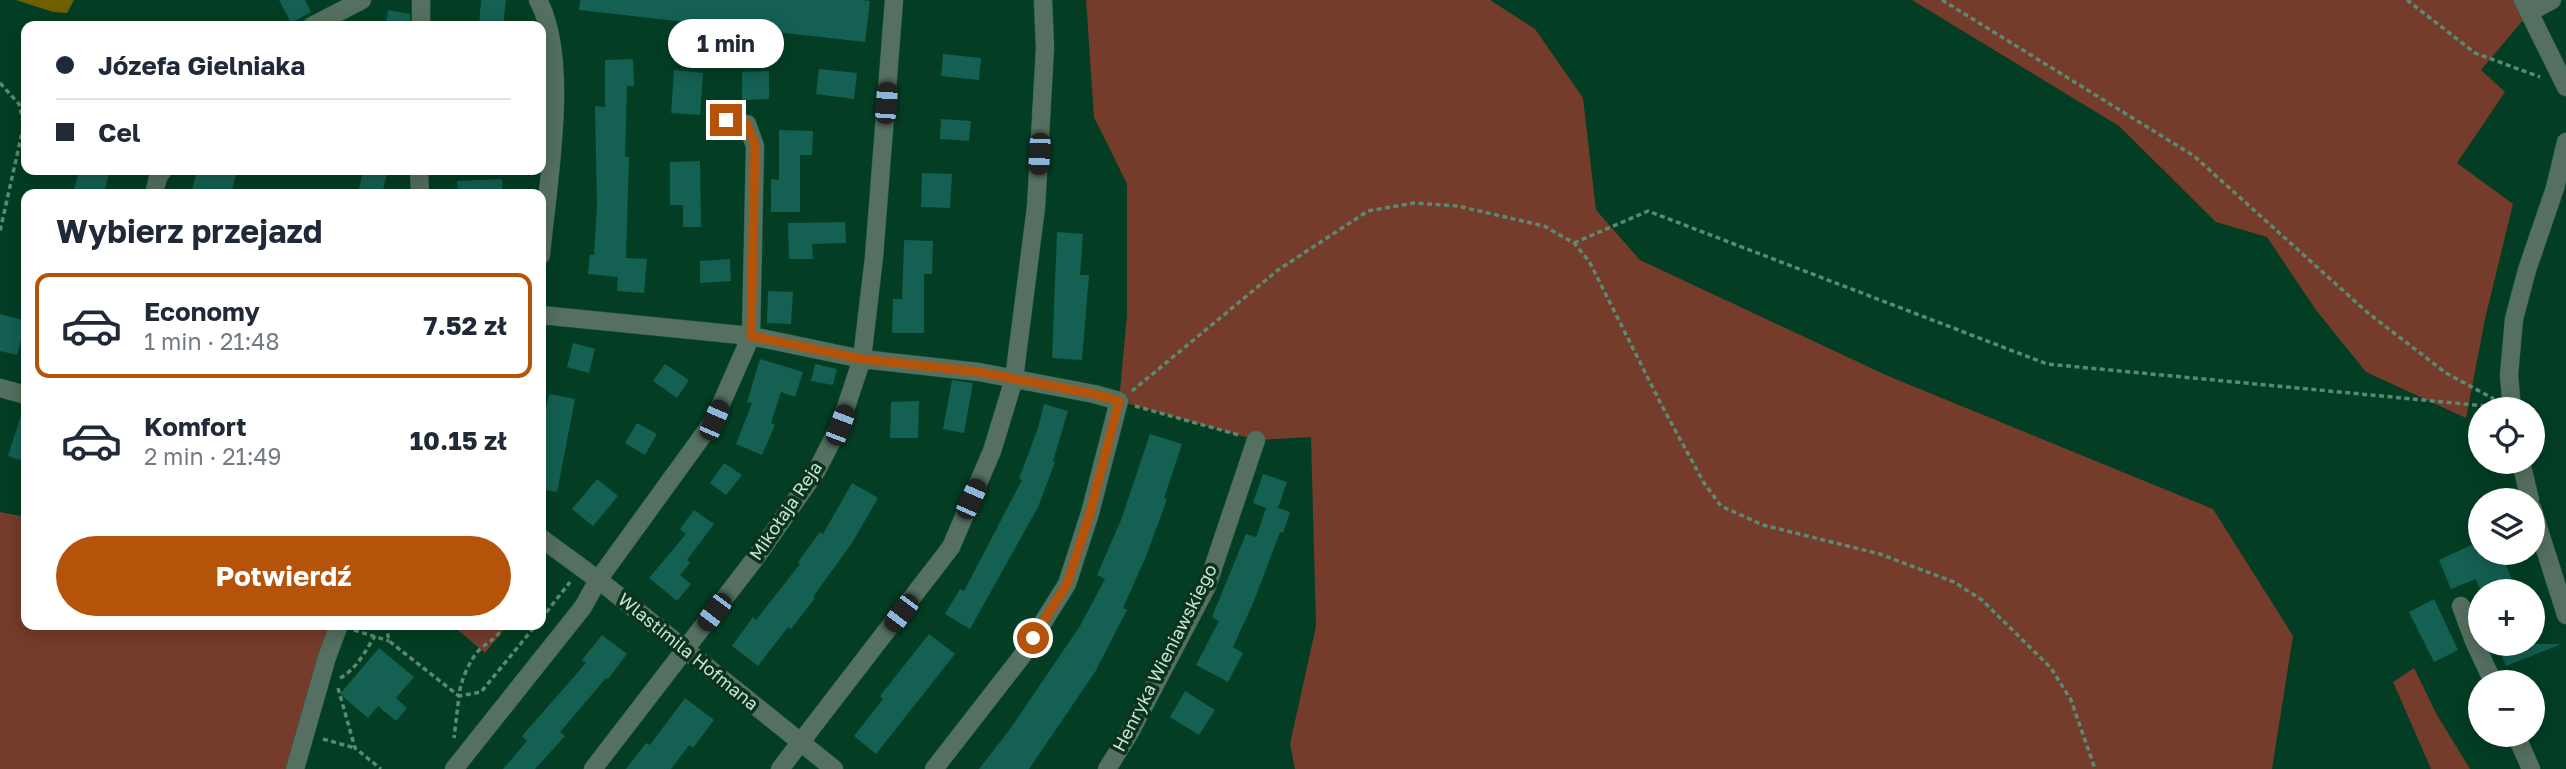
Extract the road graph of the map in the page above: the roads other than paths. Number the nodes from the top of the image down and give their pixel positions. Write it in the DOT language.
graph roads {
  1 [pos="362,0"];
  2 [pos="421,0"];
  3 [pos="538,0"];
  4 [pos="894,0"];
  5 [pos="1043,0"];
  6 [pos="2552,0"];
  7 [pos="2527,6"];
  8 [pos="322,21"];
  9 [pos="421,21"];
  10 [pos="545,21"];
  11 [pos="546,24"];
  12 [pos="2566,86"];
  13 [pos="726,120"];
  14 [pos="2566,142"];
  15 [pos="546,202"];
  16 [pos="546,316"];
  17 [pos="751,336"];
  18 [pos="862,359"];
  19 [pos="1014,379"];
  20 [pos="0,388"];
  21 [pos="21,394"];
  22 [pos="2511,397"];
  23 [pos="1256,440"];
  24 [pos="546,542"];
  25 [pos="2545,553"];
  26 [pos="598,580"];
  27 [pos="2461,606"];
  28 [pos="2566,615"];
  29 [pos="343,630"];
  30 [pos="685,649"];
  31 [pos="2487,670"];
  32 [pos="800,742"];
  33 [pos="2521,747"];
  34 [pos="295,769"];
  35 [pos="454,769"];
  36 [pos="593,769"];
  37 [pos="780,769"];
  38 [pos="834,769"];
  39 [pos="934,769"];
  40 [pos="1107,769"];
  41 [pos="2531,769"];
  1 -- 8 [label="street"];
  2 -- 9 [label="street"];
  3 -- 10 [label="street"];
  4 -- 18 [label="street, Mikołaja Reja"];
  5 -- 19 [label="street"];
  6 -- 7 [label="street"];
  7 -- 12 [label="street"];
  11 -- 15 [label="street"];
  13 -- 17 [label="street"];
  14 -- 22 [label="street"];
  16 -- 17 [label="street"];
  17 -- 18 [label="street"];
  17 -- 26 [label="street"];
  18 -- 19 [label="street"];
  18 -- 30 [label="street, Mikołaja Reja"];
  19 -- 32 [label="street"];
  19 -- 39 [label="street"];
  20 -- 21 [label="street"];
  23 -- 40 [label="street, Henryka Wieniawskiego"];
  24 -- 26 [label="street, Wlastimila Hofmana"];
  25 -- 28 [label="street"];
  26 -- 30 [label="street, Wlastimila Hofmana"];
  26 -- 35 [label="street"];
  27 -- 31 [label="street"];
  29 -- 34 [label="street"];
  30 -- 32 [label="street, Wlastimila Hofmana"];
  30 -- 36 [label="street, Mikołaja Reja"];
  32 -- 37 [label="street"];
  32 -- 38 [label="street, Wlastimila Hofmana"];
  33 -- 41 [label="street"];
}
